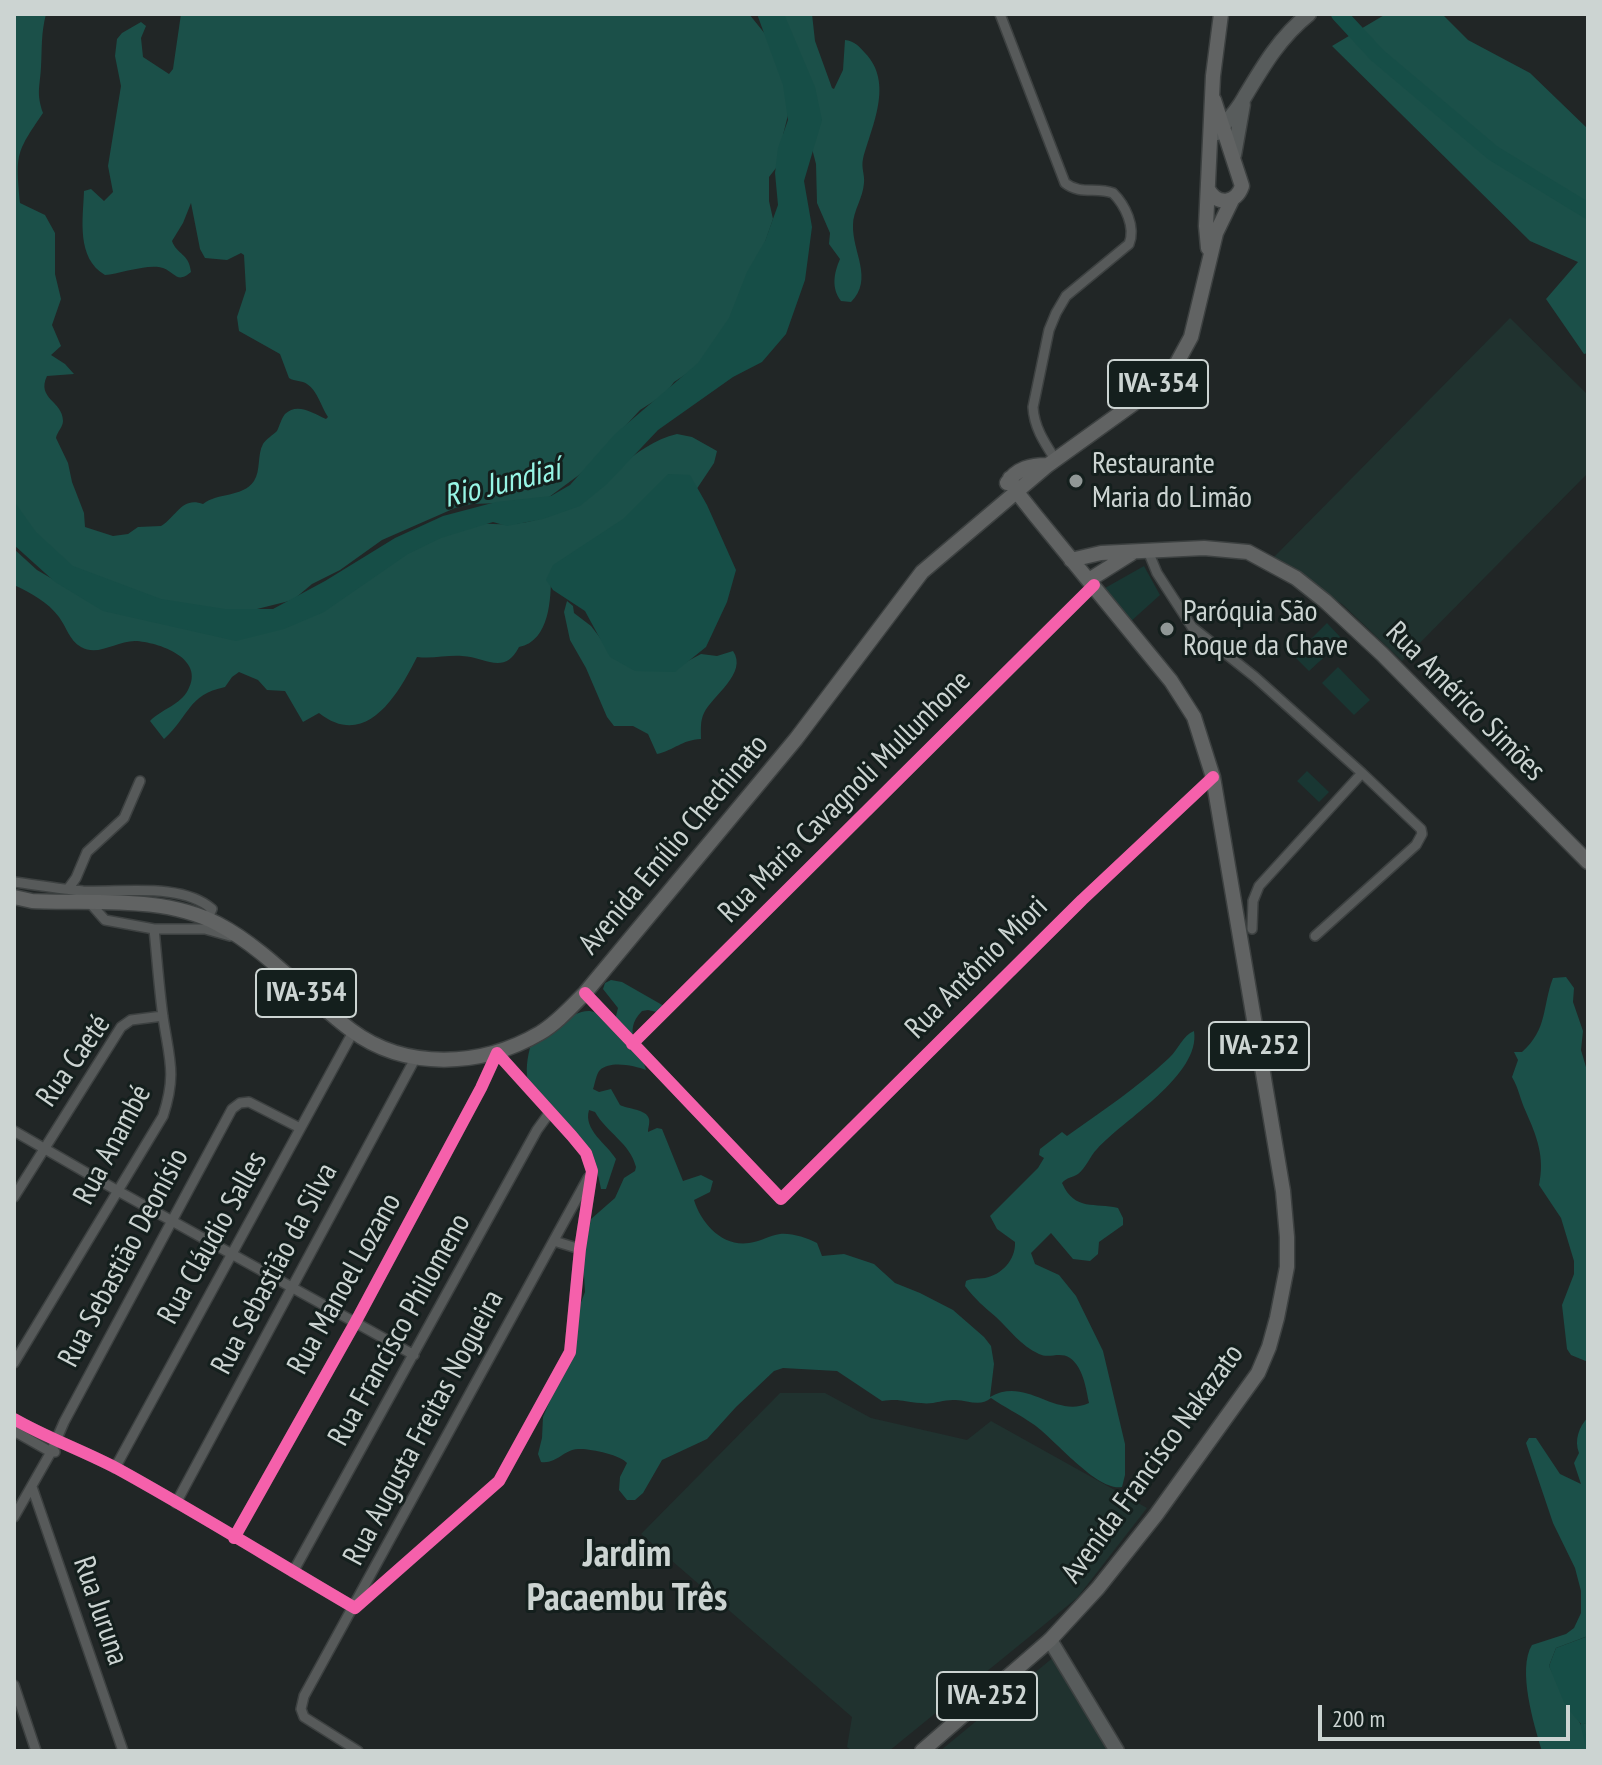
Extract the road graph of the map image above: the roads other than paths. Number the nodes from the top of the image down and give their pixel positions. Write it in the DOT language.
graph roads {
  1 [pos="1000,14"];
  2 [pos="1221,14"];
  3 [pos="1309,14"];
  4 [pos="1213,96"];
  5 [pos="1244,100"];
  6 [pos="1224,124"];
  7 [pos="1210,140"];
  8 [pos="1234,155"];
  9 [pos="1210,173"];
  10 [pos="1240,174"];
  11 [pos="1208,189"];
  12 [pos="1232,200"];
  13 [pos="1209,260"];
  14 [pos="1051,462"];
  15 [pos="1013,484"];
  16 [pos="1056,541"];
  17 [pos="1148,551"];
  18 [pos="1101,553"];
  19 [pos="1133,553"];
  20 [pos="1071,560"];
  21 [pos="1091,583"];
  22 [pos="1362,773"];
  23 [pos="1213,777"];
  24 [pos="140,781"];
  25 [pos="1588,862"];
  26 [pos="14,882"];
  27 [pos="68,889"];
  28 [pos="14,897"];
  29 [pos="91,904"];
  30 [pos="207,920"];
  31 [pos="154,929"];
  32 [pos="1252,929"];
  33 [pos="1315,936"];
  34 [pos="239,938"];
  35 [pos="585,993"];
  36 [pos="163,1016"];
  37 [pos="353,1032"];
  38 [pos="632,1044"];
  39 [pos="497,1053"];
  40 [pos="416,1057"];
  41 [pos="550,1112"];
  42 [pos="300,1128"];
  43 [pos="14,1131"];
  44 [pos="43,1148"];
  45 [pos="592,1171"];
  46 [pos="118,1191"];
  47 [pos="14,1197"];
  48 [pos="171,1220"];
  49 [pos="554,1241"];
  50 [pos="580,1249"];
  51 [pos="232,1254"];
  52 [pos="292,1287"];
  53 [pos="355,1323"];
  54 [pos="414,1355"];
  55 [pos="14,1363"];
  56 [pos="14,1419"];
  57 [pos="14,1431"];
  58 [pos="57,1440"];
  59 [pos="70,1448"];
  60 [pos="51,1452"];
  61 [pos="115,1468"];
  62 [pos="32,1487"];
  63 [pos="176,1503"];
  64 [pos="14,1517"];
  65 [pos="234,1538"];
  66 [pos="293,1572"];
  67 [pos="355,1608"];
  68 [pos="1050,1640"];
  69 [pos="14,1685"];
  70 [pos="36,1751"];
  71 [pos="123,1751"];
  72 [pos="358,1751"];
  73 [pos="922,1751"];
  74 [pos="1117,1751"];
  1 -- 14 [label="street"];
  2 -- 4 [label="main road"];
  3 -- 5 [label="main road"];
  4 -- 6 [label="main road"];
  4 -- 7 [label="main road"];
  5 -- 6 [label="main road"];
  5 -- 8 [label="main road"];
  6 -- 7 [label="main road"];
  6 -- 8 [label="main road"];
  7 -- 9 [label="main road"];
  8 -- 10 [label="main road"];
  9 -- 10 [label="main road"];
  9 -- 11 [label="main road"];
  10 -- 12 [label="main road"];
  11 -- 12 [label="main road"];
  11 -- 13 [label="main road, IVA-354"];
  12 -- 13 [label="main road, IVA-354"];
  13 -- 14 [label="main road, IVA-354"];
  14 -- 15 [label="main road"];
  15 -- 16 [label="main road, Avenida Francisco Nakazato / IVA-252"];
  15 -- 35 [label="main road, Avenida Emílio Chechinato / IVA-354"];
  16 -- 18 [label="main road"];
  16 -- 20 [label="main road, Avenida Francisco Nakazato / IVA-252"];
  17 -- 19 [label="main road, Rua Américo Simões"];
  17 -- 22 [label="street"];
  17 -- 25 [label="main road, Rua Américo Simões"];
  18 -- 19 [label="main road, Rua Américo Simões"];
  18 -- 20 [label="main road, Rua Américo Simões"];
  19 -- 21 [label="main road, Rua Maria Cavagnoli Mullunhone"];
  20 -- 21 [label="main road, Avenida Francisco Nakazato / IVA-252"];
  21 -- 23 [label="main road, Avenida Francisco Nakazato / IVA-252"];
  21 -- 38 [label="street, Rua Maria Cavagnoli Mullunhone"];
  22 -- 32 [label="street"];
  22 -- 33 [label="street"];
  23 -- 38 [label="street, Rua Antônio Miori"];
  23 -- 68 [label="main road, Avenida Francisco Nakazato / IVA-252"];
  24 -- 27 [label="street"];
  26 -- 27 [label="street"];
  27 -- 30 [label="street"];
  28 -- 29 [label="main road, Avenida Emílio Chechinato / IVA-354"];
  29 -- 30 [label="main road, Avenida Emílio Chechinato / IVA-354"];
  29 -- 31 [label="street"];
  30 -- 34 [label="main road, Avenida Emílio Chechinato / IVA-354"];
  31 -- 34 [label="street"];
  31 -- 36 [label="street, Rua Anambé"];
  34 -- 37 [label="main road, Avenida Emílio Chechinato / IVA-354"];
  35 -- 38 [label="street"];
  35 -- 39 [label="main road, Avenida Emílio Chechinato / IVA-354"];
  36 -- 44 [label="street, Rua Caeté"];
  36 -- 46 [label="street, Rua Anambé"];
  37 -- 40 [label="main road, Avenida Emílio Chechinato / IVA-354"];
  37 -- 42 [label="street, Rua Cláudio Salles"];
  39 -- 40 [label="main road, Avenida Emílio Chechinato / IVA-354"];
  39 -- 41 [label="street"];
  39 -- 53 [label="street, Rua Manoel Lozano"];
  40 -- 52 [label="street, Rua Sebastião da Silva"];
  41 -- 45 [label="street"];
  41 -- 54 [label="street, Rua Francisco Philomeno"];
  42 -- 48 [label="street, Rua Sebastião Deonísio"];
  42 -- 51 [label="street, Rua Cláudio Salles"];
  43 -- 44 [label="street"];
  44 -- 46 [label="street"];
  44 -- 47 [label="street, Rua Caeté"];
  45 -- 49 [label="street, Rua Augusta Freitas Nogueira"];
  45 -- 50 [label="street"];
  46 -- 48 [label="street"];
  46 -- 55 [label="street, Rua Anambé"];
  48 -- 51 [label="street"];
  48 -- 58 [label="street, Rua Sebastião Deonísio"];
  49 -- 50 [label="street"];
  49 -- 67 [label="street, Rua Augusta Freitas Nogueira"];
  50 -- 67 [label="street"];
  51 -- 52 [label="street"];
  51 -- 61 [label="street, Rua Cláudio Salles"];
  52 -- 53 [label="street"];
  52 -- 63 [label="street, Rua Sebastião da Silva"];
  53 -- 54 [label="street"];
  53 -- 65 [label="street, Rua Manoel Lozano"];
  54 -- 66 [label="street, Rua Francisco Philomeno"];
  56 -- 58 [label="street"];
  57 -- 60 [label="street"];
  58 -- 59 [label="street"];
  58 -- 60 [label="street, Rua Sebastião Deonísio"];
  59 -- 60 [label="street"];
  59 -- 61 [label="street"];
  60 -- 62 [label="street, Rua Sebastião Deonísio"];
  61 -- 63 [label="street"];
  62 -- 64 [label="street, Rua Sebastião Deonísio"];
  62 -- 71 [label="street, Rua Juruna"];
  63 -- 65 [label="street"];
  65 -- 66 [label="street"];
  66 -- 67 [label="street"];
  67 -- 72 [label="street, Rua Augusta Freitas Nogueira"];
  68 -- 73 [label="main road, Avenida Francisco Nakazato / IVA-252"];
  68 -- 74 [label="main road"];
  69 -- 70 [label="street"];
}
